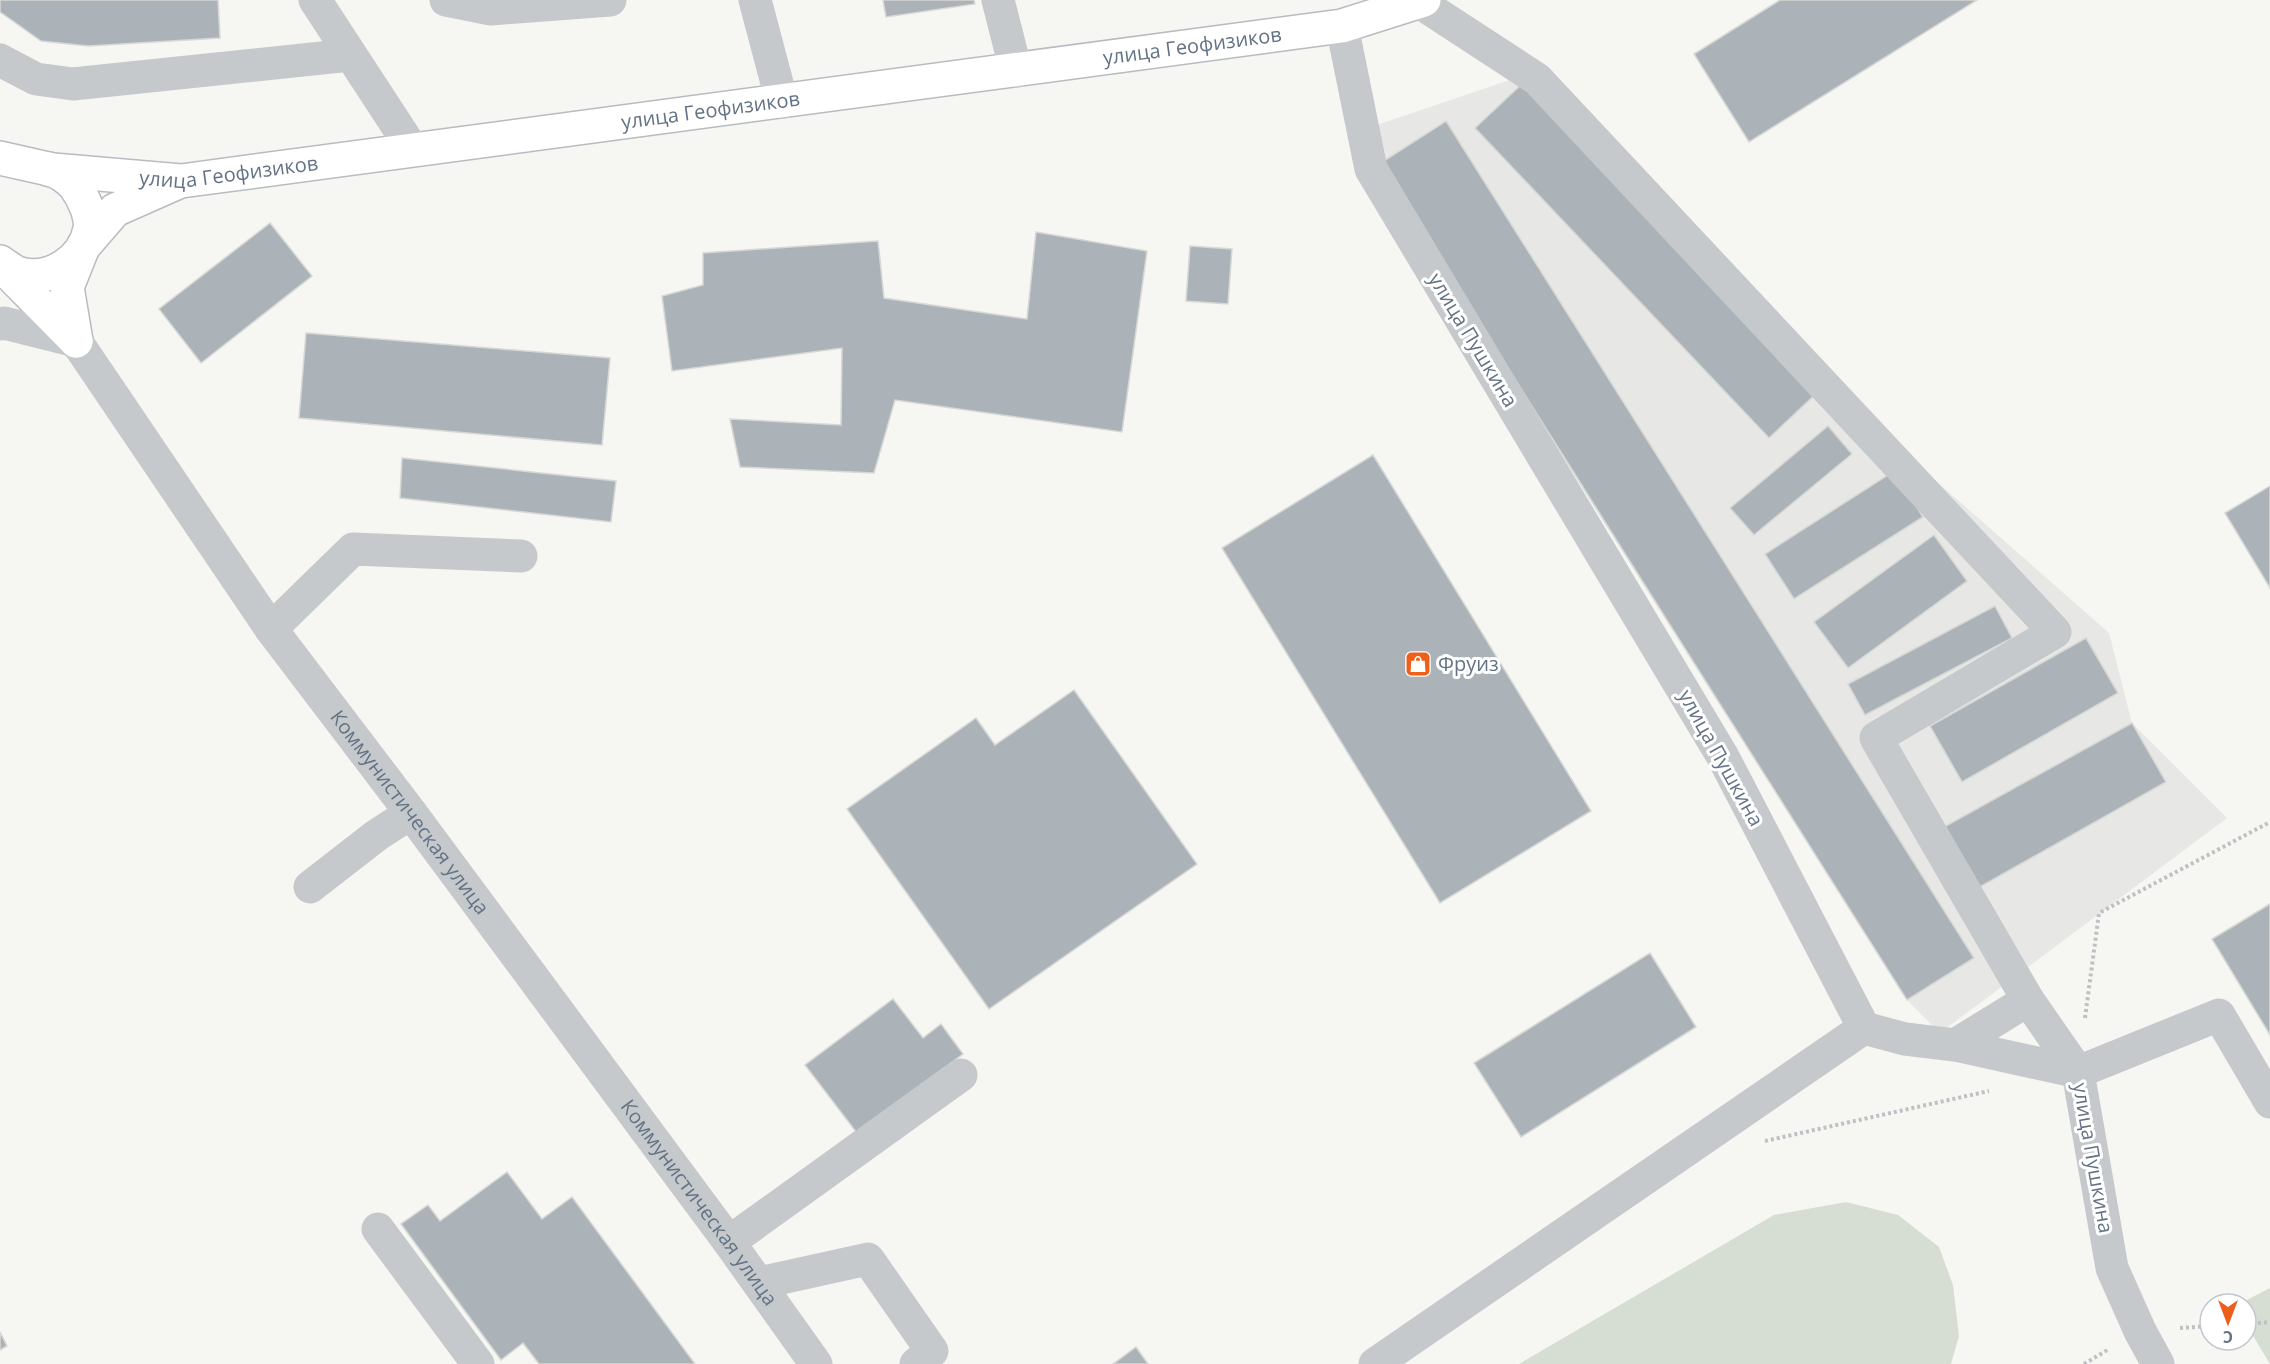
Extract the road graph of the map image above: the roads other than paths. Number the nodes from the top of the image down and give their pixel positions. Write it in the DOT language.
graph roads {
  1 [pos="315,0"];
  2 [pos="446,0"];
  3 [pos="610,0"];
  4 [pos="998,0"];
  5 [pos="1426,1"];
  6 [pos="748,2"];
  7 [pos="1385,6"];
  8 [pos="1342,26"];
  9 [pos="350,55"];
  10 [pos="0,60"];
  11 [pos="1016,71"];
  12 [pos="782,102"];
  13 [pos="413,150"];
  14 [pos="0,158"];
  15 [pos="53,170"];
  16 [pos="0,178"];
  17 [pos="181,181"];
  18 [pos="83,247"];
  19 [pos="0,263"];
  20 [pos="0,324"];
  21 [pos="76,341"];
  22 [pos="521,556"];
  23 [pos="271,629"];
  24 [pos="411,813"];
  25 [pos="310,887"];
  26 [pos="2028,1000"];
  27 [pos="1864,1028"];
  28 [pos="1955,1045"];
  29 [pos="2078,1072"];
  30 [pos="961,1076"];
  31 [pos="2270,1102"];
  32 [pos="378,1229"];
  33 [pos="729,1242"];
  34 [pos="759,1283"];
  35 [pos="478,1364"];
  36 [pos="816,1364"];
  37 [pos="916,1364"];
  38 [pos="1375,1364"];
  39 [pos="2158,1364"];
  1 -- 9 [label="street"];
  2 -- 3 [label="street"];
  4 -- 11 [label="street"];
  5 -- 7 [label="main road, улица Геофизиков"];
  5 -- 26 [label="street"];
  6 -- 12 [label="street"];
  7 -- 8 [label="main road, улица Геофизиков"];
  8 -- 11 [label="main road, улица Геофизиков"];
  8 -- 27 [label="street, улица Пушкина"];
  9 -- 10 [label="street"];
  9 -- 13 [label="street"];
  11 -- 12 [label="main road, улица Геофизиков"];
  12 -- 13 [label="main road, улица Геофизиков"];
  13 -- 17 [label="main road, улица Геофизиков"];
  14 -- 15 [label="main road, улица Геофизиков"];
  15 -- 16 [label="main road"];
  15 -- 17 [label="main road, улица Геофизиков"];
  15 -- 18 [label="main road"];
  17 -- 18 [label="main road"];
  18 -- 19 [label="main road"];
  18 -- 21 [label="main road"];
  19 -- 21 [label="main road, Коммунистическая улица"];
  20 -- 21 [label="street"];
  21 -- 23 [label="street, Коммунистическая улица"];
  22 -- 23 [label="street"];
  23 -- 24 [label="street, Коммунистическая улица"];
  24 -- 25 [label="street"];
  24 -- 33 [label="street, Коммунистическая улица"];
  26 -- 28 [label="street"];
  26 -- 29 [label="street"];
  27 -- 28 [label="street, улица Пушкина"];
  27 -- 38 [label="street"];
  28 -- 29 [label="street, улица Пушкина"];
  29 -- 31 [label="street"];
  29 -- 39 [label="street, улица Пушкина"];
  30 -- 33 [label="street"];
  32 -- 35 [label="street"];
  33 -- 34 [label="street, Коммунистическая улица"];
  34 -- 36 [label="street, Коммунистическая улица"];
  34 -- 37 [label="street"];
}
